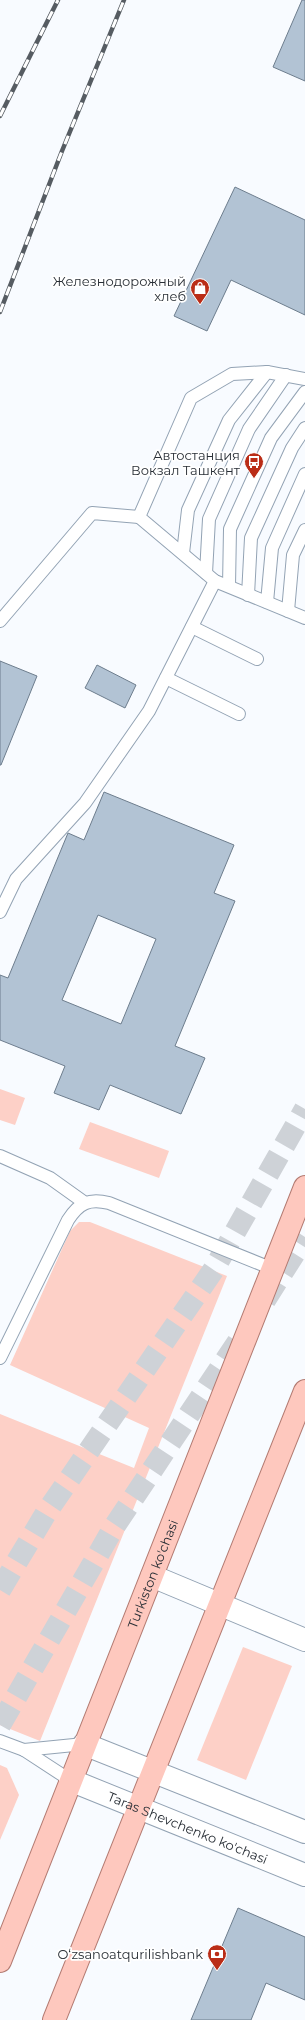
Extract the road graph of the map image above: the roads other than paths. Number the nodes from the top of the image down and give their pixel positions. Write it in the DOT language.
graph roads {
  1 [pos="267,372"];
  2 [pos="286,375"];
  3 [pos="305,378"];
  4 [pos="305,392"];
  5 [pos="305,428"];
  6 [pos="305,474"];
  7 [pos="139,517"];
  8 [pos="305,530"];
  9 [pos="183,553"];
  10 [pos="211,577"];
  11 [pos="229,586"];
  12 [pos="248,595"];
  13 [pos="267,602"];
  14 [pos="288,611"];
  15 [pos="305,618"];
  16 [pos="0,620"];
  17 [pos="192,627"];
  18 [pos="257,659"];
  19 [pos="166,678"];
  20 [pos="239,714"];
  21 [pos="0,912"];
  22 [pos="0,1156"];
  23 [pos="305,1187"];
  24 [pos="85,1203"];
  25 [pos="273,1269"];
  26 [pos="0,1358"];
  27 [pos="305,1391"];
  28 [pos="152,1576"];
  29 [pos="220,1604"];
  30 [pos="305,1640"];
  31 [pos="0,1741"];
  32 [pos="84,1744"];
  33 [pos="24,1750"];
  34 [pos="154,1772"];
  35 [pos="70,1780"];
  36 [pos="140,1809"];
  37 [pos="305,1832"];
  38 [pos="305,1875"];
  39 [pos="0,1961"];
  40 [pos="54,2020"];
  1 -- 2 [label="lane"];
  1 -- 7 [label="lane"];
  1 -- 9 [label="lane"];
  2 -- 3 [label="lane"];
  2 -- 10 [label="lane"];
  4 -- 11 [label="lane"];
  5 -- 12 [label="lane"];
  6 -- 13 [label="lane"];
  7 -- 9 [label="lane"];
  7 -- 16 [label="lane"];
  8 -- 14 [label="lane"];
  9 -- 10 [label="lane"];
  10 -- 11 [label="lane"];
  10 -- 17 [label="lane"];
  11 -- 12 [label="lane"];
  12 -- 13 [label="lane"];
  13 -- 14 [label="lane"];
  14 -- 15 [label="lane"];
  17 -- 18 [label="lane"];
  17 -- 19 [label="lane"];
  19 -- 20 [label="lane"];
  19 -- 21 [label="lane"];
  22 -- 24 [label="lane"];
  23 -- 25 [label="main road, Turkiston ko'chasi"];
  24 -- 25 [label="lane"];
  24 -- 26 [label="lane"];
  25 -- 28 [label="main road, Turkiston ko'chasi"];
  27 -- 29 [label="main road"];
  28 -- 29 [label="street"];
  28 -- 32 [label="main road, Turkiston ko'chasi"];
  29 -- 30 [label="street"];
  29 -- 34 [label="main road"];
  31 -- 33 [label="lane"];
  32 -- 33 [label="lane"];
  32 -- 34 [label="street"];
  32 -- 35 [label="main road, Turkiston ko'chasi"];
  33 -- 35 [label="lane"];
  34 -- 36 [label="main road"];
  34 -- 37 [label="street"];
  35 -- 36 [label="street, Taras Shevchenko ko'chasi"];
  35 -- 39 [label="main road, Turkiston ko'chasi"];
  36 -- 38 [label="street, Taras Shevchenko ko'chasi"];
  36 -- 40 [label="main road"];
}
